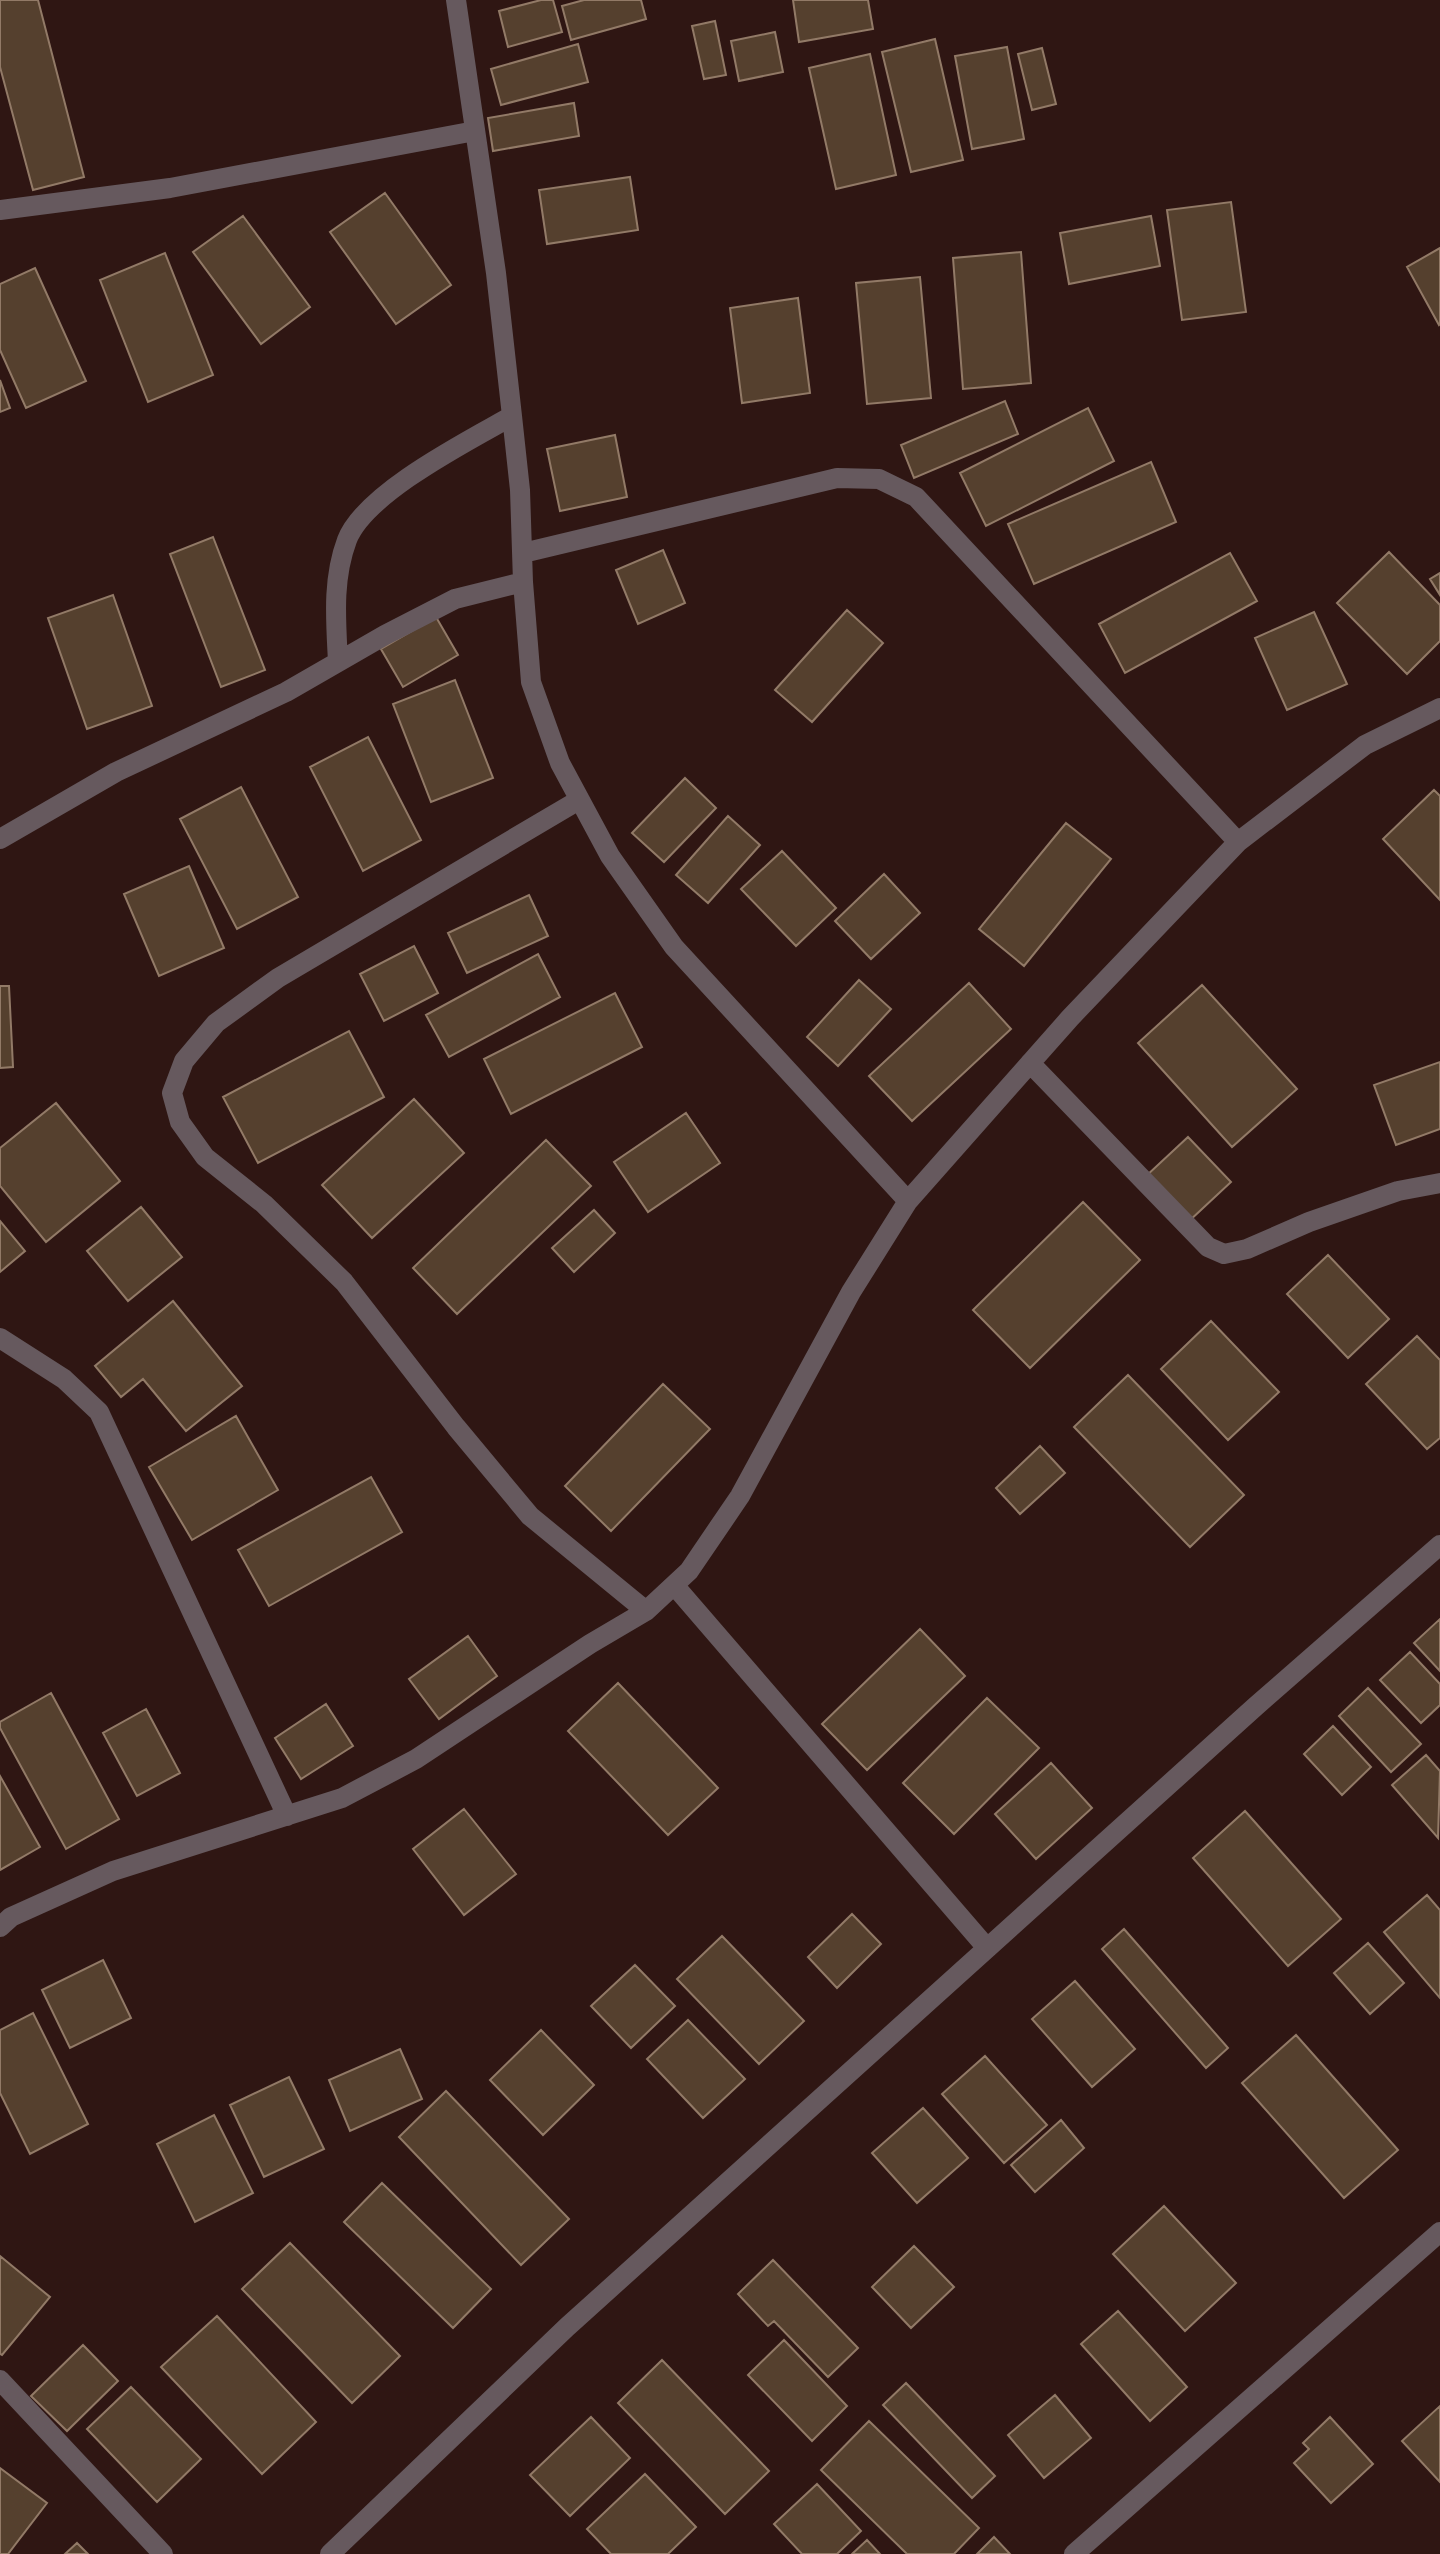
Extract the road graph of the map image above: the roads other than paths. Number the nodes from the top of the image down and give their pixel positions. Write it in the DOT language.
graph roads {
  1 [pos="456,0"];
  2 [pos="475,131"];
  3 [pos="0,210"];
  4 [pos="512,416"];
  5 [pos="523,553"];
  6 [pos="523,582"];
  7 [pos="338,662"];
  8 [pos="1440,708"];
  9 [pos="579,800"];
  10 [pos="0,839"];
  11 [pos="1238,842"];
  12 [pos="1030,1063"];
  13 [pos="1440,1183"];
  14 [pos="908,1201"];
  15 [pos="0,1338"];
  16 [pos="1440,1545"];
  17 [pos="674,1585"];
  18 [pos="646,1611"];
  19 [pos="287,1816"];
  20 [pos="0,1927"];
  21 [pos="987,1948"];
  22 [pos="1440,2232"];
  23 [pos="0,2380"];
  24 [pos="163,2554"];
  25 [pos="330,2554"];
  26 [pos="1074,2554"];
  1 -- 2 [label="street"];
  2 -- 3 [label="street"];
  2 -- 4 [label="street"];
  4 -- 5 [label="street"];
  4 -- 7 [label="street"];
  5 -- 6 [label="street"];
  5 -- 11 [label="street"];
  6 -- 7 [label="street"];
  6 -- 9 [label="street"];
  7 -- 10 [label="street"];
  8 -- 11 [label="street"];
  9 -- 14 [label="street"];
  9 -- 18 [label="street"];
  11 -- 12 [label="street"];
  12 -- 13 [label="street"];
  12 -- 14 [label="street"];
  14 -- 17 [label="street"];
  15 -- 19 [label="street"];
  16 -- 21 [label="street"];
  17 -- 18 [label="street"];
  17 -- 21 [label="street"];
  18 -- 19 [label="street"];
  19 -- 20 [label="street"];
  21 -- 25 [label="street"];
  22 -- 26 [label="street"];
  23 -- 24 [label="street"];
}
